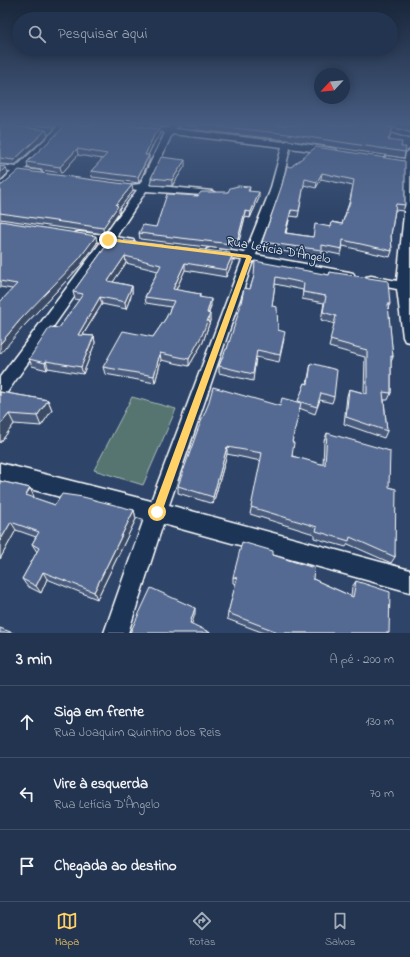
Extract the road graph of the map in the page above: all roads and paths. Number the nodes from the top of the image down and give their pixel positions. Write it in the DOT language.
graph roads {
  1 [pos="34,155"];
  2 [pos="160,155"];
  3 [pos="284,155"];
  4 [pos="378,158"];
  5 [pos="410,159"];
  6 [pos="0,168"];
  7 [pos="18,170"];
  8 [pos="49,175"];
  9 [pos="127,186"];
  10 [pos="0,188"];
  11 [pos="143,188"];
  12 [pos="212,194"];
  13 [pos="70,234"];
  14 [pos="108,240"];
  15 [pos="139,243"];
  16 [pos="202,251"];
  17 [pos="249,257"];
  18 [pos="406,286"];
  19 [pos="410,336"];
  20 [pos="0,388"];
  21 [pos="0,472"];
  22 [pos="157,512"];
  23 [pos="410,581"];
  24 [pos="116,633"];
  1 -- 7 [label="street"];
  2 -- 11 [label="street"];
  3 -- 17 [label="street"];
  4 -- 5 [label="street"];
  5 -- 18 [label="street"];
  6 -- 7 [label="street"];
  7 -- 8 [label="street"];
  7 -- 10 [label="street"];
  9 -- 11 [label="street"];
  11 -- 12 [label="street"];
  11 -- 14 [label="street"];
  13 -- 14 [label="street"];
  14 -- 15 [label="street"];
  14 -- 20 [label="street"];
  16 -- 17 [label="street, Rua Letícia D'Ângelo"];
  17 -- 18 [label="street, Rua Letícia D'Ângelo"];
  17 -- 22 [label="street"];
  18 -- 19 [label="street"];
  21 -- 22 [label="street"];
  22 -- 23 [label="street"];
  22 -- 24 [label="street"];
}
